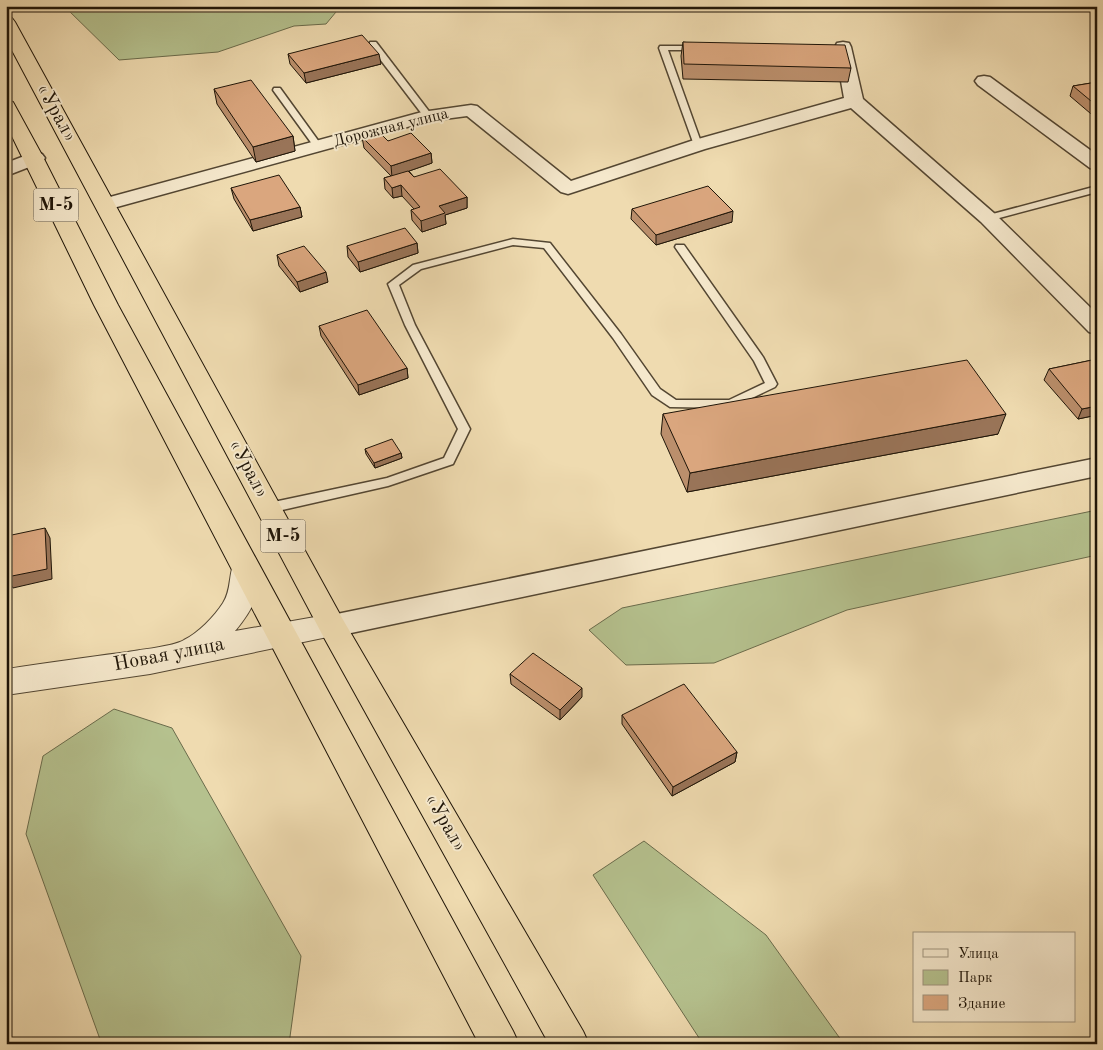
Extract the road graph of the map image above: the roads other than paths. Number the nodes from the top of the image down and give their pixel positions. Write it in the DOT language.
graph roads {
  1 [pos="6,22"];
  2 [pos="373,44"];
  3 [pos="839,47"];
  4 [pos="711,48"];
  5 [pos="984,81"];
  6 [pos="277,90"];
  7 [pos="854,101"];
  8 [pos="6,106"];
  9 [pos="428,116"];
  10 [pos="698,145"];
  11 [pos="318,146"];
  12 [pos="35,158"];
  13 [pos="1097,164"];
  14 [pos="6,170"];
  15 [pos="1097,189"];
  16 [pos="106,204"];
  17 [pos="988,218"];
  18 [pos="680,247"];
  19 [pos="1097,327"];
  20 [pos="1097,467"];
  21 [pos="269,508"];
  22 [pos="245,568"];
  23 [pos="332,626"];
  24 [pos="281,635"];
  25 [pos="193,651"];
  26 [pos="6,682"];
  27 [pos="500,1044"];
  28 [pos="570,1044"];
  1 -- 16 [label="highway, «Урал» / М-5"];
  2 -- 9 [label="lane"];
  3 -- 7 [label="street"];
  4 -- 10 [label="lane"];
  5 -- 13 [label="street"];
  6 -- 11 [label="lane"];
  7 -- 10 [label="street, Дорожная улица"];
  7 -- 17 [label="street"];
  8 -- 12 [label="highway, «Урал» / М-5"];
  9 -- 10 [label="street, Дорожная улица"];
  9 -- 11 [label="street, Дорожная улица"];
  11 -- 16 [label="street, Дорожная улица"];
  12 -- 14 [label="street"];
  12 -- 22 [label="highway, «Урал» / М-5"];
  15 -- 17 [label="lane"];
  16 -- 21 [label="highway, «Урал» / М-5"];
  17 -- 19 [label="street"];
  18 -- 21 [label="lane"];
  20 -- 23 [label="street"];
  21 -- 23 [label="highway, «Урал» / М-5"];
  22 -- 24 [label="highway, «Урал» / М-5"];
  22 -- 25 [label="street"];
  23 -- 24 [label="street, Новая улица"];
  23 -- 28 [label="highway, «Урал» / М-5"];
  24 -- 25 [label="street, Новая улица"];
  24 -- 27 [label="highway, «Урал» / М-5"];
  25 -- 26 [label="street, Новая улица"];
}
